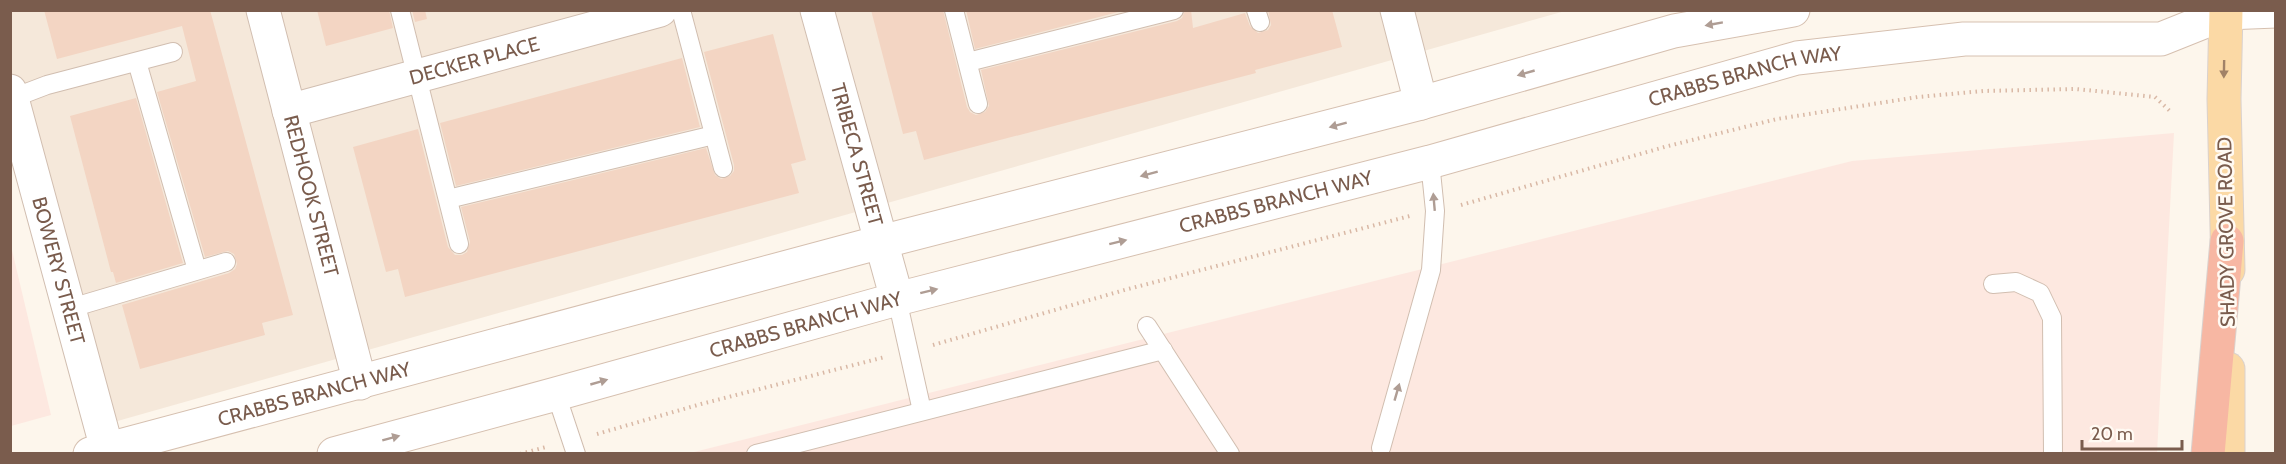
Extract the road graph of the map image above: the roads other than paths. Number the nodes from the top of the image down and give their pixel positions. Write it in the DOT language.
graph roads {
  1 [pos="262,10"];
  2 [pos="400,10"];
  3 [pos="660,10"];
  4 [pos="681,10"];
  5 [pos="817,10"];
  6 [pos="954,10"];
  7 [pos="1174,10"];
  8 [pos="1397,10"];
  9 [pos="1793,10"];
  10 [pos="2224,11"];
  11 [pos="2276,11"];
  12 [pos="1671,21"];
  13 [pos="173,52"];
  14 [pos="137,62"];
  15 [pos="968,62"];
  16 [pos="417,76"];
  17 [pos="12,95"];
  18 [pos="1421,103"];
  19 [pos="978,104"];
  20 [pos="289,111"];
  21 [pos="714,135"];
  22 [pos="1430,162"];
  23 [pos="723,168"];
  24 [pos="448,199"];
  25 [pos="881,242"];
  26 [pos="2227,242"];
  27 [pos="459,244"];
  28 [pos="226,262"];
  29 [pos="197,270"];
  30 [pos="1993,284"];
  31 [pos="897,299"];
  32 [pos="70,308"];
  33 [pos="1147,326"];
  34 [pos="1163,350"];
  35 [pos="360,382"];
  36 [pos="556,394"];
  37 [pos="922,411"];
  38 [pos="574,447"];
  39 [pos="1381,448"];
  40 [pos="98,451"];
  41 [pos="334,453"];
  42 [pos="756,453"];
  43 [pos="1230,453"];
  44 [pos="2053,453"];
  45 [pos="2208,453"];
  46 [pos="2228,453"];
  1 -- 20 [label="main road, REDHOOK STREET"];
  2 -- 16 [label="lane"];
  3 -- 16 [label="main road, DECKER PLACE"];
  4 -- 21 [label="lane"];
  5 -- 25 [label="main road, TRIBECA STREET"];
  6 -- 15 [label="lane"];
  7 -- 15 [label="lane"];
  8 -- 18 [label="main road"];
  9 -- 12 [label="main road, CRABBS BRANCH WAY, one-way"];
  10 -- 11 [label="main road, CRABBS BRANCH WAY"];
  10 -- 22 [label="main road, CRABBS BRANCH WAY"];
  10 -- 26 [label="main road, SHADY GROVE ROAD, one-way"];
  12 -- 18 [label="main road, CRABBS BRANCH WAY, one-way"];
  13 -- 14 [label="lane"];
  14 -- 17 [label="lane"];
  14 -- 29 [label="lane"];
  15 -- 19 [label="lane"];
  16 -- 20 [label="main road, DECKER PLACE"];
  16 -- 24 [label="lane"];
  17 -- 32 [label="main road, BOWERY STREET"];
  18 -- 25 [label="main road, CRABBS BRANCH WAY, one-way"];
  20 -- 35 [label="main road, REDHOOK STREET"];
  21 -- 23 [label="lane"];
  21 -- 24 [label="lane"];
  31 -- 22 [label="main road, CRABBS BRANCH WAY, one-way"];
  39 -- 22 [label="lane, one-way"];
  24 -- 27 [label="lane"];
  25 -- 31 [label="main road, TRIBECA STREET"];
  25 -- 35 [label="main road, CRABBS BRANCH WAY"];
  26 -- 45 [label="highway"];
  26 -- 46 [label="main road, SHADY GROVE ROAD"];
  28 -- 29 [label="lane"];
  29 -- 32 [label="lane"];
  30 -- 44 [label="lane"];
  36 -- 31 [label="main road, CRABBS BRANCH WAY, one-way"];
  31 -- 37 [label="lane"];
  32 -- 40 [label="main road, BOWERY STREET"];
  33 -- 34 [label="lane"];
  34 -- 37 [label="lane"];
  34 -- 43 [label="lane"];
  35 -- 40 [label="main road, CRABBS BRANCH WAY"];
  36 -- 38 [label="lane"];
  41 -- 36 [label="main road, CRABBS BRANCH WAY, one-way"];
  37 -- 42 [label="lane"];
}
